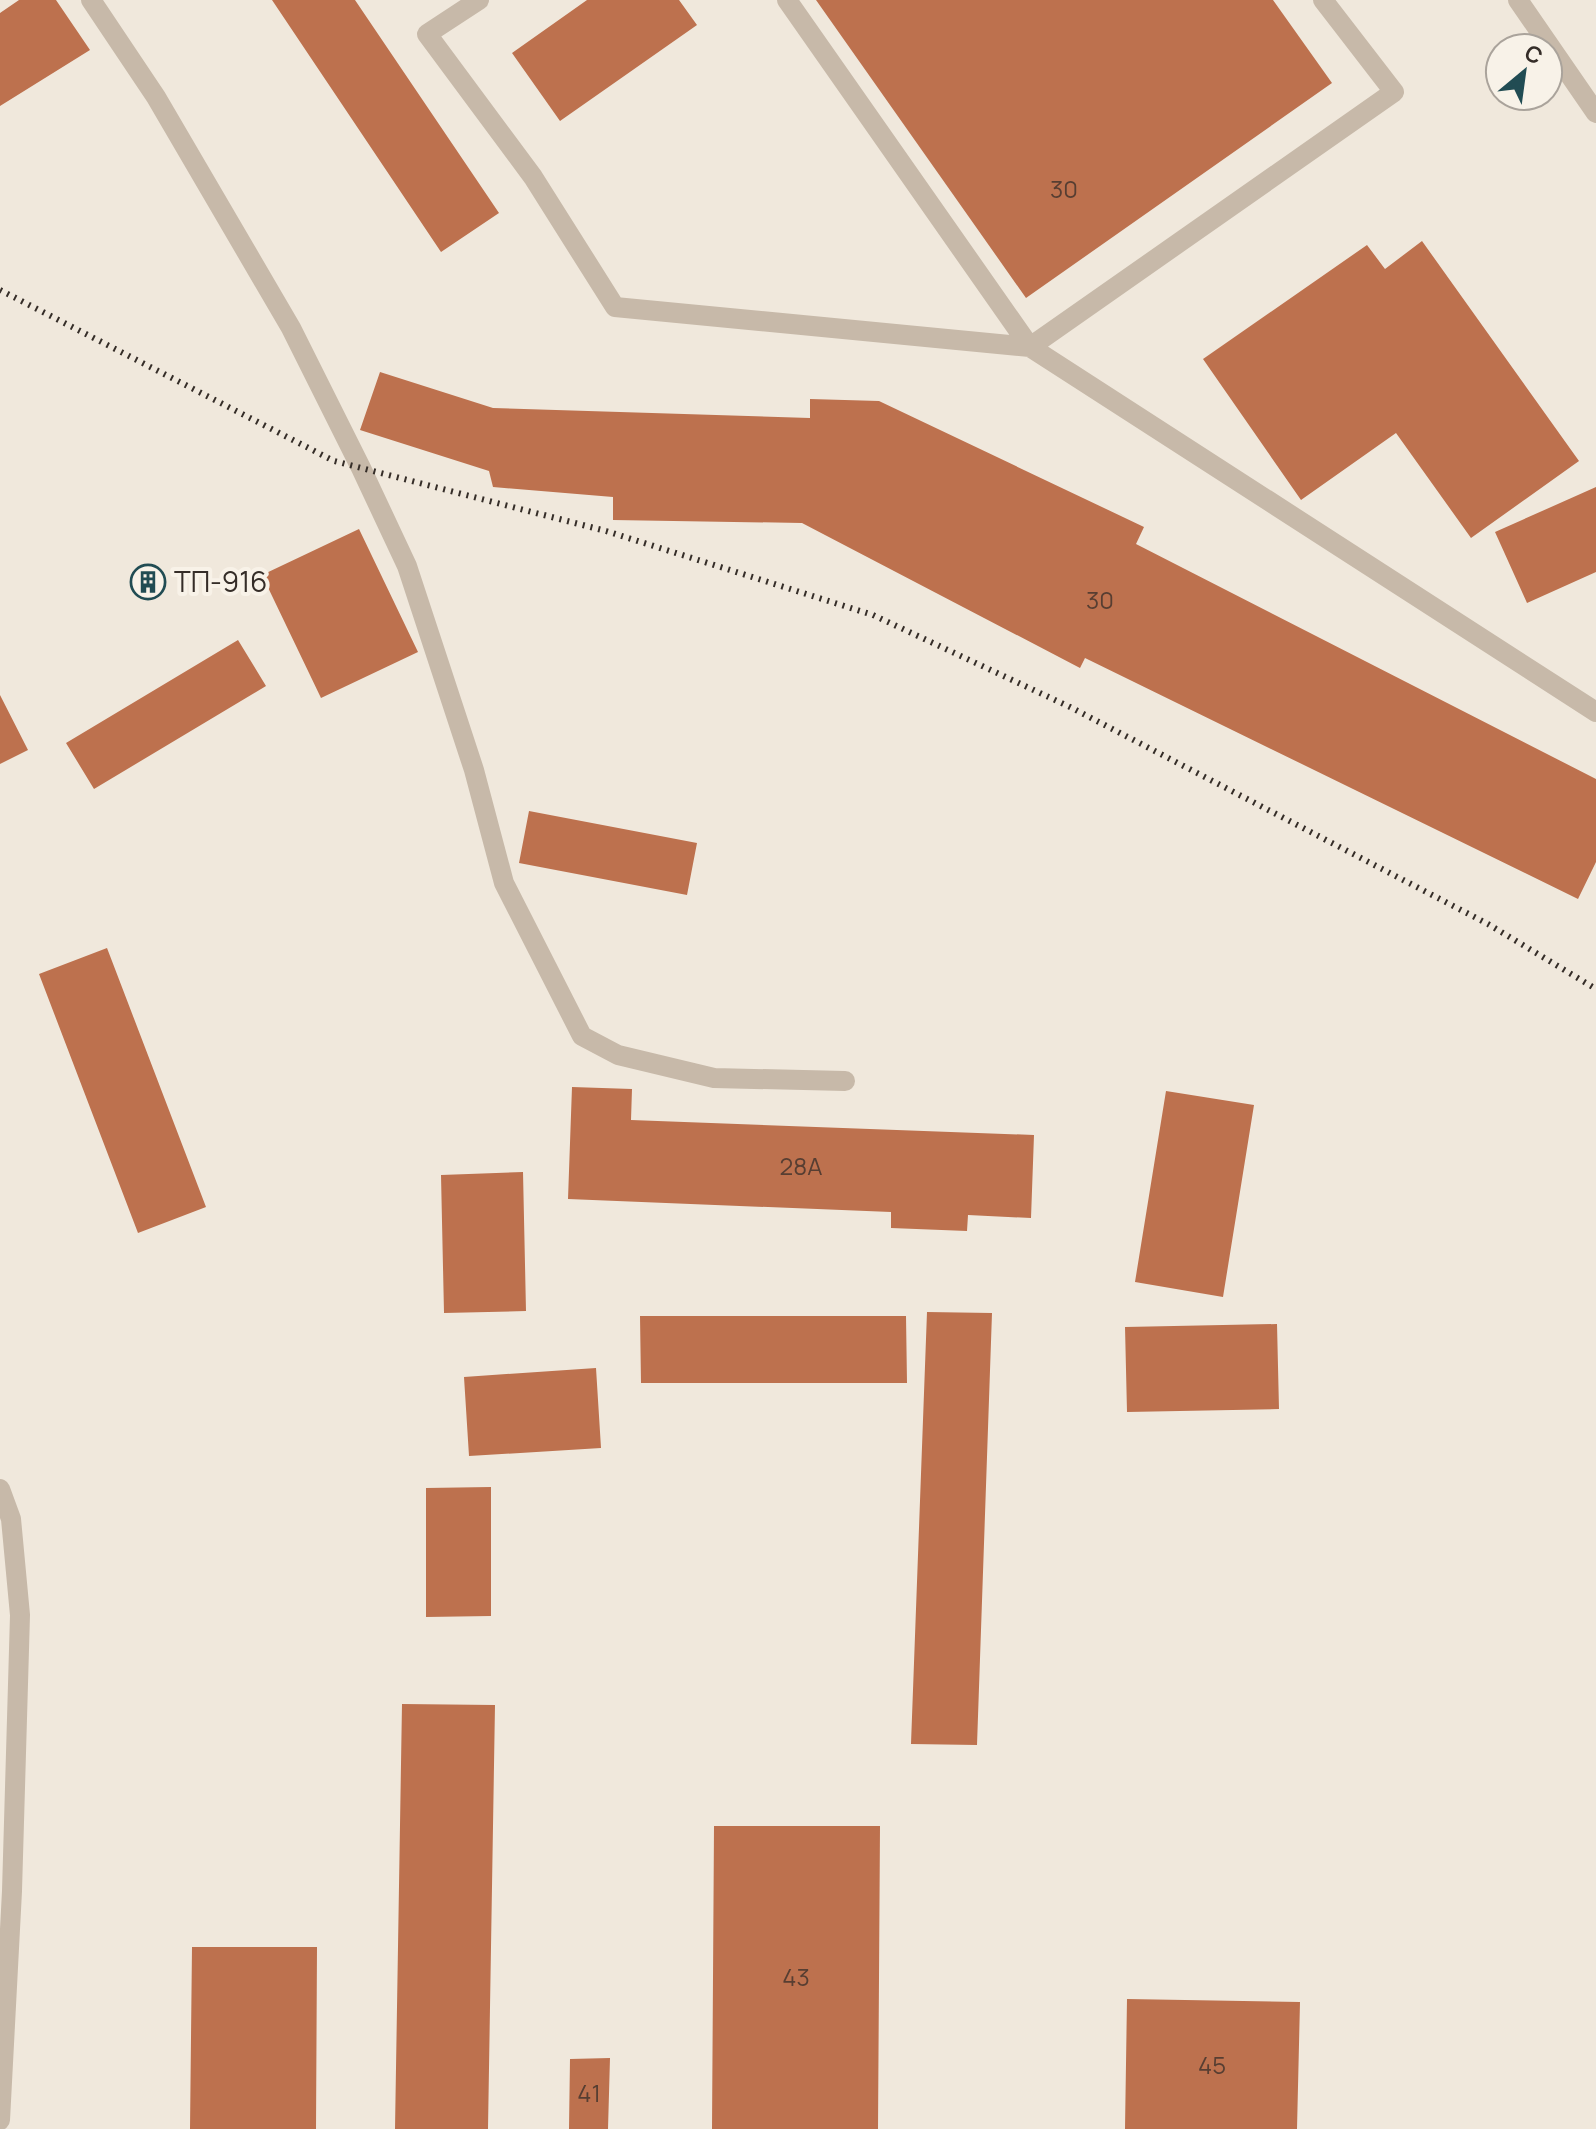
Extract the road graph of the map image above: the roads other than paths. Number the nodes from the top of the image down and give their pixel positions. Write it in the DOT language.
graph roads {
  1 [pos="91,0"];
  2 [pos="479,0"];
  3 [pos="787,0"];
  4 [pos="1323,0"];
  5 [pos="1518,0"];
  6 [pos="1596,113"];
  7 [pos="1030,347"];
  8 [pos="1596,712"];
  9 [pos="845,1081"];
  10 [pos="0,1489"];
  11 [pos="0,2120"];
  1 -- 9 [label="street"];
  2 -- 7 [label="street"];
  3 -- 7 [label="street"];
  4 -- 7 [label="street"];
  5 -- 6 [label="street"];
  7 -- 8 [label="street"];
  10 -- 11 [label="street"];
}
